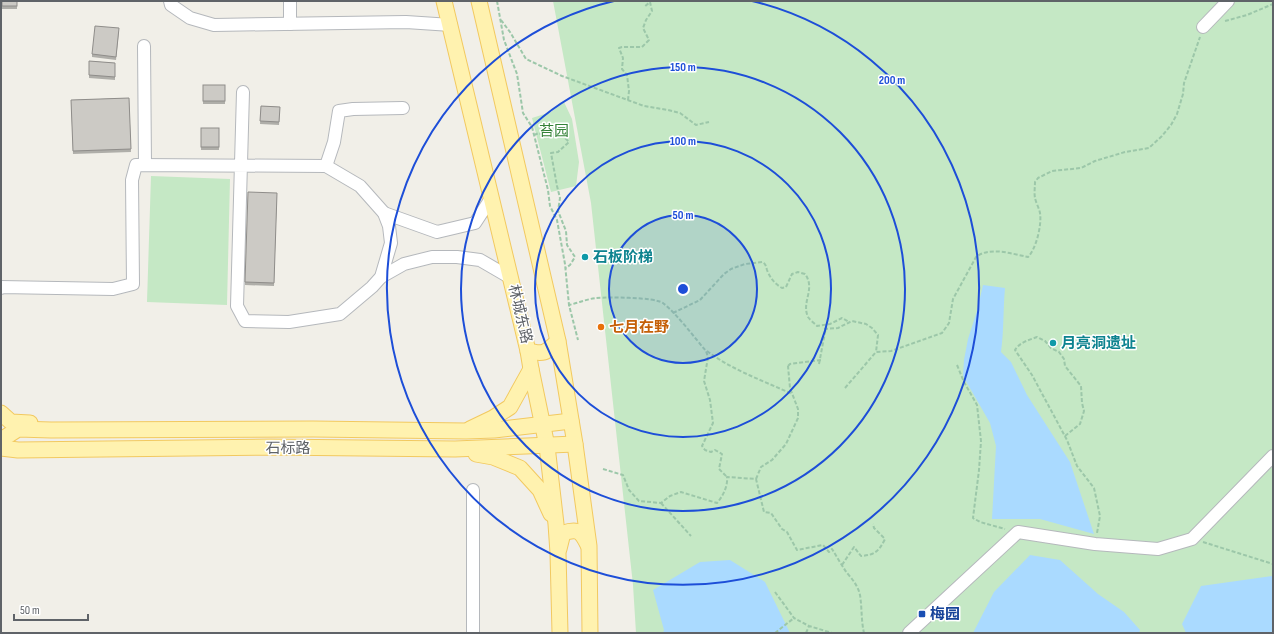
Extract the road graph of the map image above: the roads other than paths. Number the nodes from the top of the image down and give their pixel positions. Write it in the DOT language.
graph roads {
  1 [pos="170,1"];
  2 [pos="290,1"];
  3 [pos="444,1"];
  4 [pos="479,1"];
  5 [pos="1228,1"];
  6 [pos="290,24"];
  7 [pos="451,25"];
  8 [pos="1203,27"];
  9 [pos="144,46"];
  10 [pos="243,92"];
  11 [pos="402,108"];
  12 [pos="145,165"];
  13 [pos="240,165"];
  14 [pos="326,166"];
  15 [pos="492,197"];
  16 [pos="384,213"];
  17 [pos="381,277"];
  18 [pos="511,278"];
  19 [pos="1,288"];
  20 [pos="558,341"];
  21 [pos="528,351"];
  22 [pos="531,369"];
  23 [pos="1,413"];
  24 [pos="571,421"];
  25 [pos="542,425"];
  26 [pos="18,429"];
  27 [pos="50,430"];
  28 [pos="494,430"];
  29 [pos="466,431"];
  30 [pos="1,440"];
  31 [pos="575,444"];
  32 [pos="547,446"];
  33 [pos="1,448"];
  34 [pos="495,448"];
  35 [pos="455,449"];
  36 [pos="18,450"];
  37 [pos="1273,456"];
  38 [pos="473,490"];
  39 [pos="556,524"];
  40 [pos="589,546"];
  41 [pos="558,553"];
  42 [pos="473,633"];
  43 [pos="560,633"];
  44 [pos="590,633"];
  45 [pos="909,633"];
  1 -- 6 [label="street"];
  2 -- 6 [label="street"];
  3 -- 7 [label="main road, 林城东路"];
  4 -- 20 [label="main road, 林城东路"];
  5 -- 8 [label="street"];
  6 -- 7 [label="street"];
  7 -- 15 [label="main road, 林城东路"];
  9 -- 12 [label="street"];
  10 -- 13 [label="street"];
  11 -- 14 [label="street"];
  12 -- 13 [label="street"];
  12 -- 19 [label="street"];
  13 -- 14 [label="street"];
  13 -- 17 [label="street"];
  14 -- 16 [label="street"];
  15 -- 16 [label="street"];
  15 -- 18 [label="main road, 林城东路"];
  16 -- 17 [label="street"];
  17 -- 18 [label="street"];
  18 -- 21 [label="main road, 林城东路"];
  20 -- 21 [label="main road"];
  20 -- 24 [label="main road, 林城东路"];
  21 -- 22 [label="main road, 林城东路"];
  22 -- 25 [label="main road, 林城东路"];
  22 -- 29 [label="main road"];
  23 -- 27 [label="main road"];
  24 -- 25 [label="main road, 石标路"];
  24 -- 31 [label="main road, 林城东路"];
  25 -- 28 [label="main road, 石标路"];
  25 -- 32 [label="main road, 林城东路"];
  26 -- 27 [label="main road, 石标路"];
  26 -- 30 [label="main road"];
  26 -- 36 [label="main road"];
  27 -- 29 [label="main road, 石标路"];
  28 -- 29 [label="main road, 石标路"];
  28 -- 34 [label="main road"];
  31 -- 32 [label="main road, 石标路"];
  31 -- 40 [label="main road, 林城东路"];
  32 -- 34 [label="main road, 石标路"];
  32 -- 39 [label="main road, 林城东路"];
  33 -- 36 [label="main road, 石标路"];
  34 -- 35 [label="main road, 石标路"];
  35 -- 36 [label="main road, 石标路"];
  35 -- 39 [label="main road"];
  37 -- 45 [label="street"];
  38 -- 42 [label="street"];
  39 -- 41 [label="main road, 林城东路"];
  40 -- 41 [label="main road"];
  40 -- 44 [label="main road, 林城东路"];
  41 -- 43 [label="main road, 林城东路"];
}
